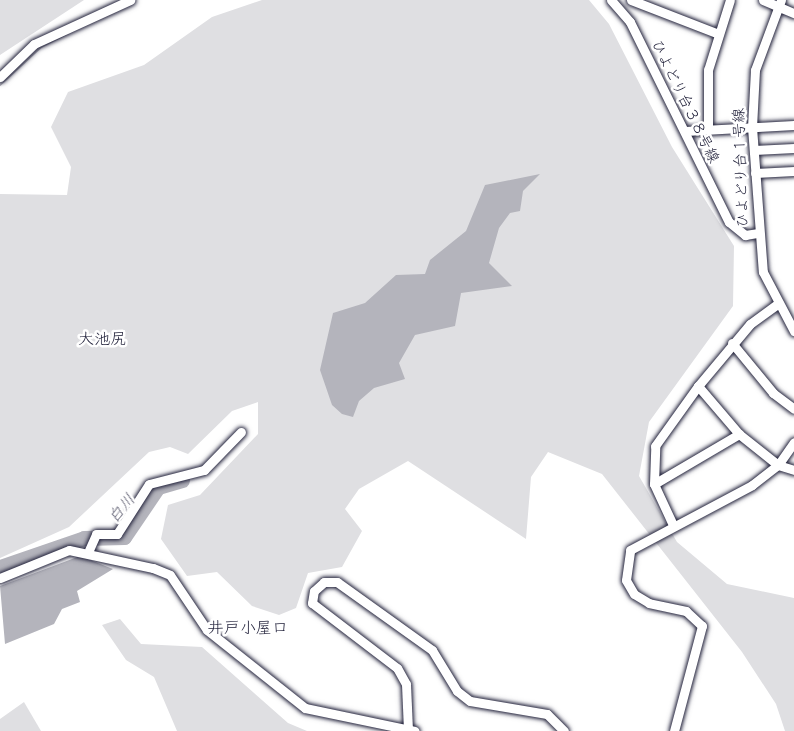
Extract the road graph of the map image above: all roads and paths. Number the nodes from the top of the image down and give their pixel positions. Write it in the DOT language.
graph roads {
  1 [pos="130,0"];
  2 [pos="630,0"];
  3 [pos="730,0"];
  4 [pos="763,0"];
  5 [pos="614,3"];
  6 [pos="779,3"];
  7 [pos="794,13"];
  8 [pos="716,33"];
  9 [pos="0,77"];
  10 [pos="794,124"];
  11 [pos="752,128"];
  12 [pos="708,129"];
  13 [pos="685,131"];
  14 [pos="794,148"];
  15 [pos="754,150"];
  16 [pos="794,171"];
  17 [pos="756,173"];
  18 [pos="757,233"];
  19 [pos="776,306"];
  20 [pos="794,332"];
  21 [pos="732,343"];
  22 [pos="698,386"];
  23 [pos="794,409"];
  24 [pos="242,432"];
  25 [pos="739,434"];
  26 [pos="794,442"];
  27 [pos="778,465"];
  28 [pos="794,470"];
  29 [pos="654,484"];
  30 [pos="673,525"];
  31 [pos="89,550"];
  32 [pos="0,578"];
  33 [pos="377,728"];
  34 [pos="411,730"];
  35 [pos="564,731"];
  36 [pos="674,731"];
  1 -- 9 [label="street"];
  2 -- 5 [label="street"];
  2 -- 8 [label="street"];
  3 -- 8 [label="street"];
  4 -- 6 [label="street"];
  5 -- 13 [label="street, ひよどり台３８号線"];
  6 -- 7 [label="street"];
  6 -- 11 [label="street, ひよどり台１号線"];
  8 -- 12 [label="street"];
  10 -- 11 [label="street"];
  11 -- 12 [label="street"];
  11 -- 15 [label="street, ひよどり台１号線"];
  12 -- 13 [label="street"];
  13 -- 18 [label="street, ひよどり台３８号線"];
  14 -- 15 [label="street"];
  15 -- 17 [label="street, ひよどり台１号線"];
  16 -- 17 [label="street"];
  17 -- 18 [label="street, ひよどり台１号線"];
  18 -- 19 [label="street, ひよどり台１号線"];
  19 -- 20 [label="street, ひよどり台１号線"];
  19 -- 21 [label="street"];
  21 -- 22 [label="street"];
  21 -- 23 [label="street"];
  22 -- 25 [label="street"];
  22 -- 29 [label="street"];
  24 -- 31 [label="street"];
  25 -- 27 [label="street"];
  25 -- 29 [label="street"];
  26 -- 27 [label="street"];
  27 -- 28 [label="street"];
  27 -- 30 [label="street"];
  29 -- 30 [label="street"];
  30 -- 36 [label="street"];
  31 -- 32 [label="street"];
  31 -- 33 [label="street"];
  33 -- 34 [label="street"];
  34 -- 35 [label="street"];
}
